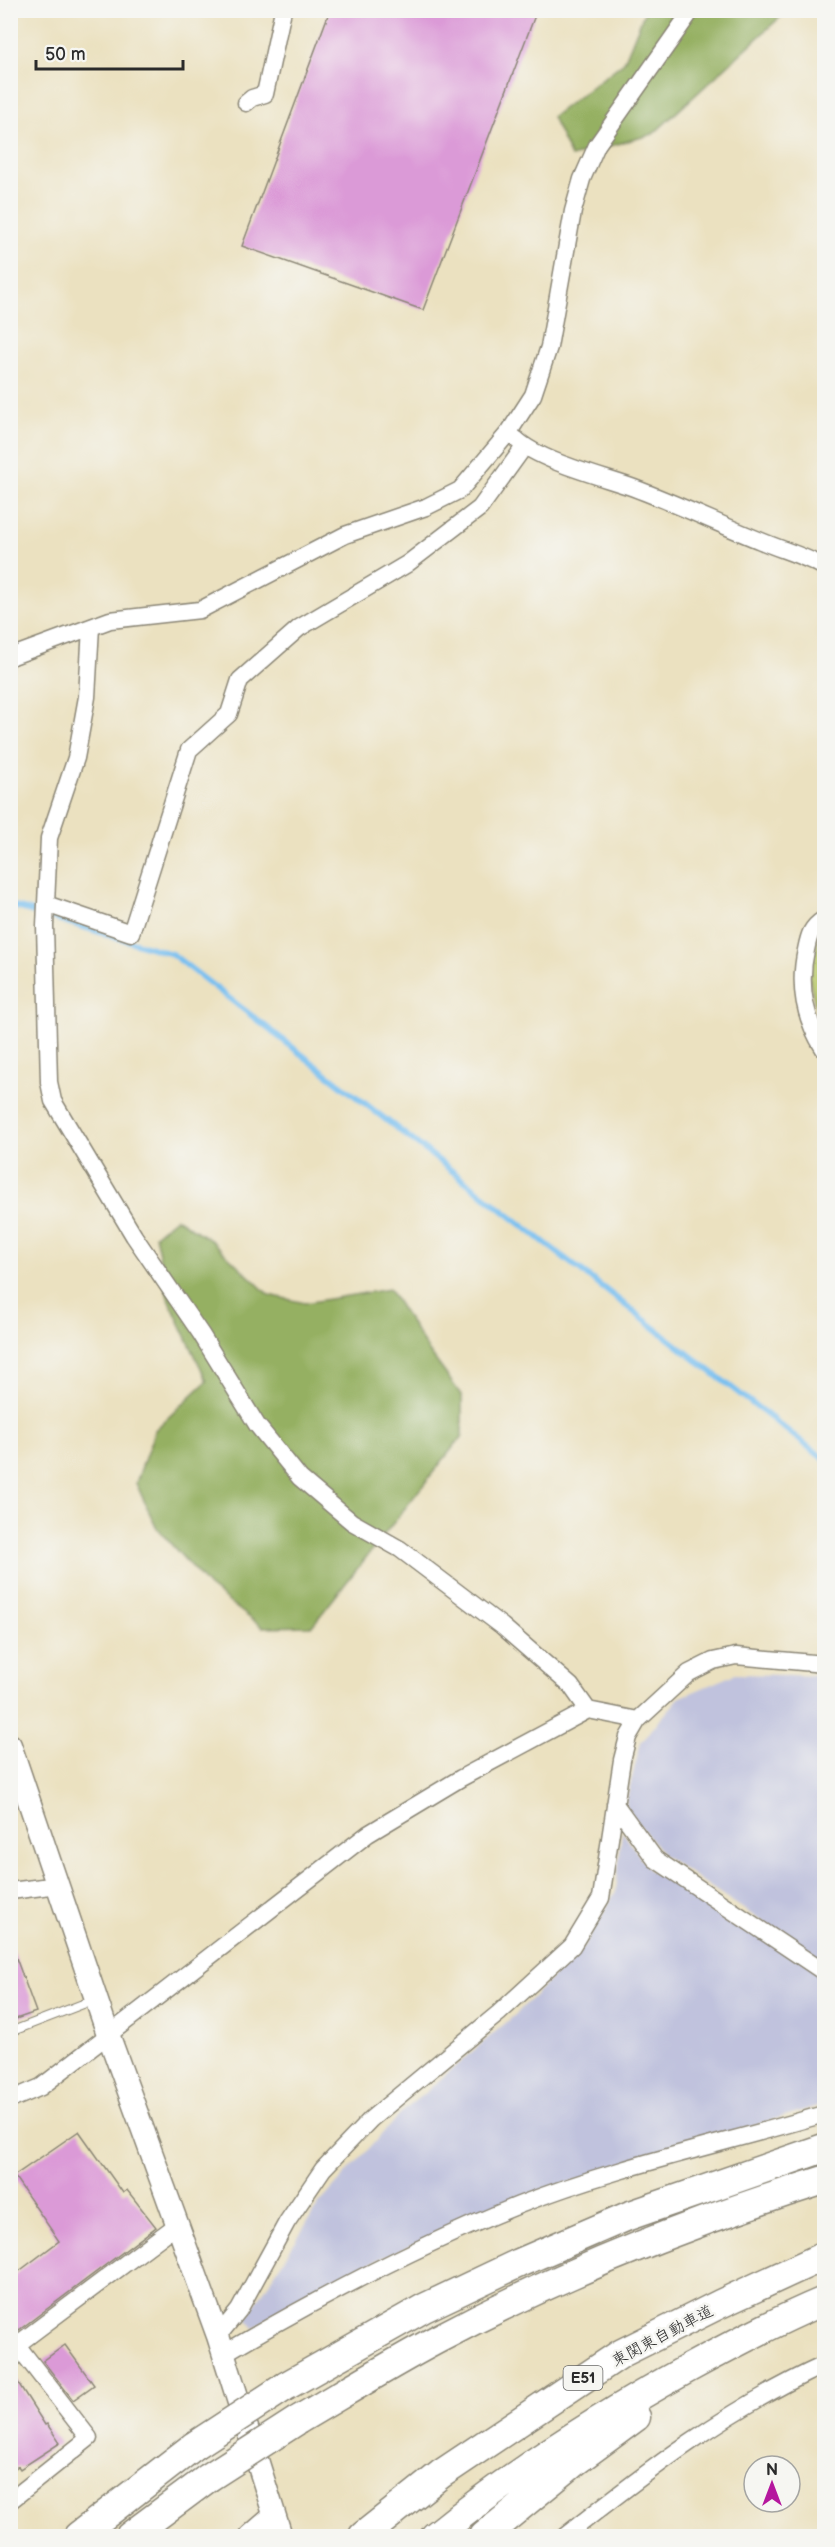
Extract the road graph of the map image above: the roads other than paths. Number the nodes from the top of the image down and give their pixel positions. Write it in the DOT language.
graph roads {
  1 [pos="283,10"];
  2 [pos="692,10"];
  3 [pos="246,103"];
  4 [pos="509,432"];
  5 [pos="524,447"];
  6 [pos="825,567"];
  7 [pos="91,627"];
  8 [pos="10,657"];
  9 [pos="46,904"];
  10 [pos="825,919"];
  11 [pos="825,1049"];
  12 [pos="825,1664"];
  13 [pos="588,1710"];
  14 [pos="638,1720"];
  15 [pos="10,1745"];
  16 [pos="615,1804"];
  17 [pos="59,1885"];
  18 [pos="10,1891"];
  19 [pos="825,1972"];
  20 [pos="96,1999"];
  21 [pos="10,2032"];
  22 [pos="108,2034"];
  23 [pos="10,2100"];
  24 [pos="825,2114"];
  25 [pos="825,2148"];
  26 [pos="825,2180"];
  27 [pos="178,2223"];
  28 [pos="825,2256"];
  29 [pos="825,2301"];
  30 [pos="739,2341"];
  31 [pos="220,2345"];
  32 [pos="14,2348"];
  33 [pos="825,2365"];
  34 [pos="10,2501"];
  35 [pos="278,2526"];
  36 [pos="78,2536"];
  37 [pos="130,2536"];
  38 [pos="251,2536"];
  39 [pos="363,2536"];
  40 [pos="435,2536"];
  41 [pos="484,2536"];
  42 [pos="565,2536"];
  1 -- 3 [label="street"];
  2 -- 4 [label="street"];
  4 -- 5 [label="street"];
  4 -- 7 [label="street"];
  5 -- 6 [label="street"];
  5 -- 9 [label="street"];
  7 -- 8 [label="street"];
  7 -- 9 [label="street"];
  9 -- 13 [label="street"];
  10 -- 11 [label="street"];
  12 -- 14 [label="street"];
  13 -- 14 [label="street"];
  13 -- 22 [label="street"];
  14 -- 16 [label="street"];
  15 -- 17 [label="street"];
  16 -- 19 [label="street"];
  16 -- 31 [label="street"];
  17 -- 18 [label="street"];
  17 -- 20 [label="street"];
  20 -- 21 [label="lane"];
  20 -- 22 [label="street"];
  22 -- 23 [label="street"];
  22 -- 27 [label="street"];
  24 -- 31 [label="street"];
  25 -- 36 [label="highway, bridge"];
  26 -- 37 [label="highway, bridge"];
  27 -- 31 [label="street"];
  27 -- 32 [label="street"];
  28 -- 39 [label="highway, 東関東自動車道 / E51"];
  29 -- 30 [label="highway, E51"];
  30 -- 40 [label="highway, E51"];
  30 -- 41 [label="highway"];
  31 -- 35 [label="street"];
  32 -- 34 [label="street"];
  33 -- 42 [label="street"];
  35 -- 38 [label="street"];
}
